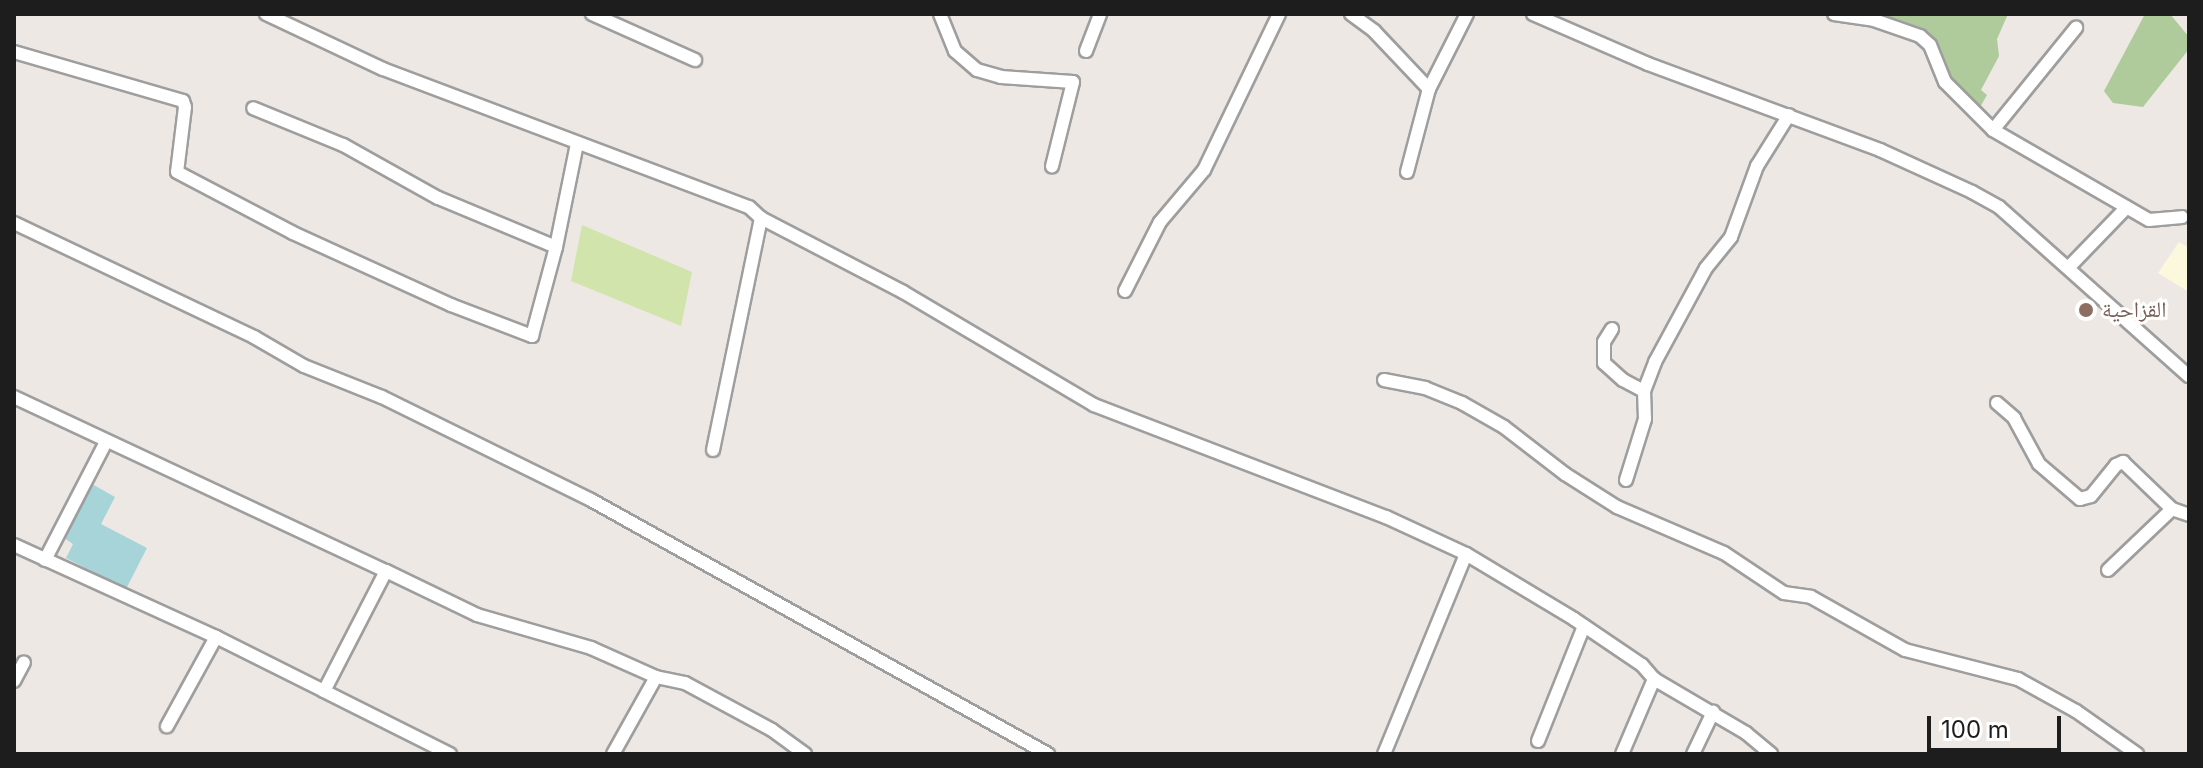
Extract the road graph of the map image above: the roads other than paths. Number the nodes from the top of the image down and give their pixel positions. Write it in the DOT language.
graph roads {
  1 [pos="266,14"];
  2 [pos="592,14"];
  3 [pos="940,14"];
  4 [pos="1100,14"];
  5 [pos="1279,14"];
  6 [pos="1351,14"];
  7 [pos="1467,14"];
  8 [pos="1533,14"];
  9 [pos="1834,14"];
  10 [pos="2076,28"];
  11 [pos="1086,51"];
  12 [pos="14,52"];
  13 [pos="695,60"];
  14 [pos="1429,89"];
  15 [pos="253,108"];
  16 [pos="1789,115"];
  17 [pos="1993,130"];
  18 [pos="577,144"];
  19 [pos="1052,166"];
  20 [pos="1407,172"];
  21 [pos="2127,207"];
  22 [pos="2182,217"];
  23 [pos="761,218"];
  24 [pos="14,223"];
  25 [pos="556,247"];
  26 [pos="2069,267"];
  27 [pos="1125,291"];
  28 [pos="1612,329"];
  29 [pos="2189,376"];
  30 [pos="1384,380"];
  31 [pos="1644,391"];
  32 [pos="14,397"];
  33 [pos="1997,403"];
  34 [pos="106,442"];
  35 [pos="713,450"];
  36 [pos="1626,480"];
  37 [pos="2172,509"];
  38 [pos="2189,515"];
  39 [pos="14,545"];
  40 [pos="1466,554"];
  41 [pos="45,560"];
  42 [pos="2108,570"];
  43 [pos="386,571"];
  44 [pos="1584,626"];
  45 [pos="216,637"];
  46 [pos="24,662"];
  47 [pos="656,677"];
  48 [pos="1654,679"];
  49 [pos="14,681"];
  50 [pos="324,691"];
  51 [pos="1713,712"];
  52 [pos="167,726"];
  53 [pos="1538,741"];
  54 [pos="450,754"];
  55 [pos="613,754"];
  56 [pos="805,754"];
  57 [pos="1048,754"];
  58 [pos="1384,754"];
  59 [pos="1622,754"];
  60 [pos="1693,754"];
  61 [pos="1771,754"];
  62 [pos="2137,754"];
  1 -- 18 [label="street"];
  2 -- 13 [label="street"];
  3 -- 19 [label="street"];
  4 -- 11 [label="street"];
  5 -- 27 [label="street"];
  6 -- 14 [label="street"];
  7 -- 14 [label="street"];
  8 -- 16 [label="street"];
  9 -- 17 [label="street"];
  10 -- 17 [label="street"];
  12 -- 25 [label="street"];
  14 -- 20 [label="street"];
  15 -- 25 [label="street"];
  16 -- 26 [label="street"];
  16 -- 31 [label="street"];
  17 -- 21 [label="street"];
  18 -- 23 [label="street"];
  18 -- 25 [label="street"];
  21 -- 22 [label="street"];
  21 -- 26 [label="street"];
  23 -- 35 [label="street"];
  23 -- 40 [label="street"];
  24 -- 57 [label="street"];
  26 -- 29 [label="street"];
  28 -- 31 [label="street"];
  30 -- 62 [label="street"];
  31 -- 36 [label="street"];
  32 -- 34 [label="street"];
  33 -- 37 [label="street"];
  34 -- 41 [label="street"];
  34 -- 43 [label="street"];
  37 -- 38 [label="street"];
  37 -- 42 [label="street"];
  39 -- 41 [label="street"];
  40 -- 44 [label="street"];
  40 -- 58 [label="street"];
  41 -- 45 [label="street"];
  43 -- 47 [label="street"];
  43 -- 50 [label="street"];
  44 -- 48 [label="street"];
  44 -- 53 [label="street"];
  45 -- 50 [label="street"];
  45 -- 52 [label="street"];
  46 -- 49 [label="street"];
  47 -- 55 [label="street"];
  47 -- 56 [label="street"];
  48 -- 51 [label="street"];
  48 -- 59 [label="street"];
  50 -- 54 [label="street"];
  51 -- 60 [label="street"];
  51 -- 61 [label="street"];
}
